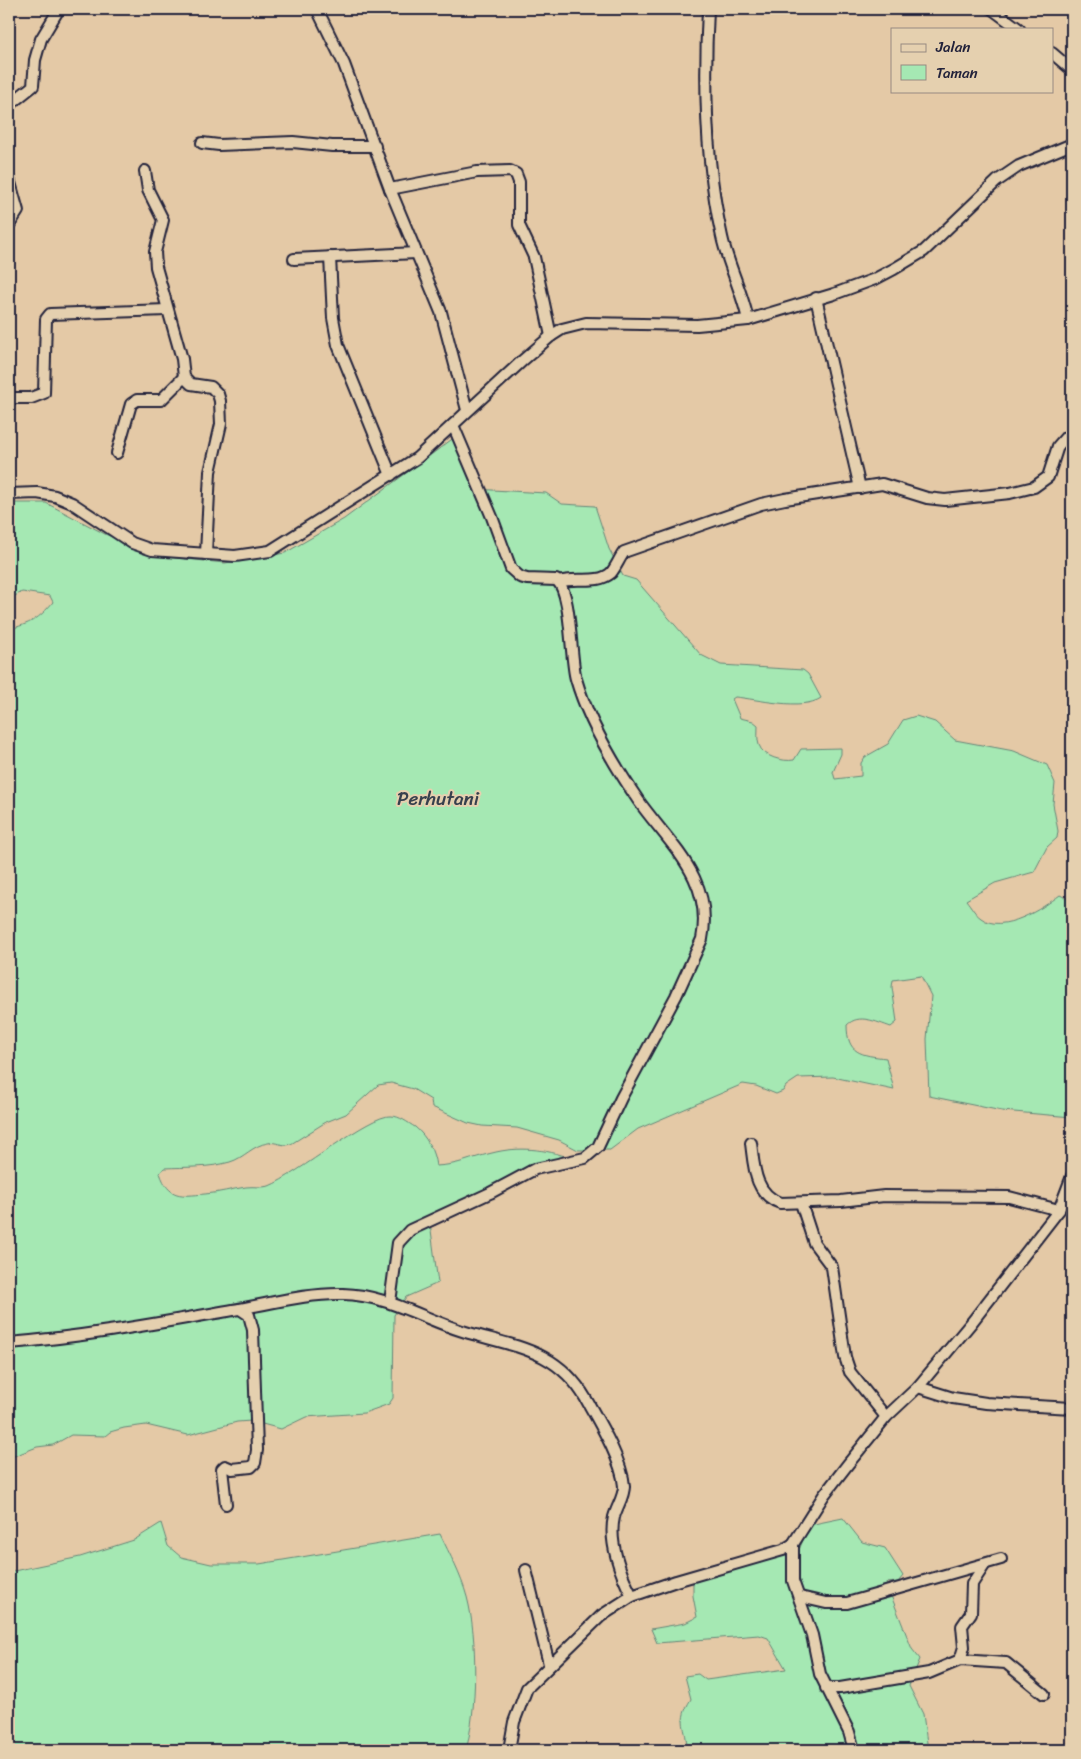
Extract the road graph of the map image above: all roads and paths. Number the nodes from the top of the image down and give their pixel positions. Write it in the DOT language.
graph roads {
  1 [pos="59,9"];
  2 [pos="317,9"];
  3 [pos="708,9"];
  4 [pos="992,9"];
  5 [pos="1018,28"];
  6 [pos="1054,55"];
  7 [pos="1072,70"];
  8 [pos="9,105"];
  9 [pos="202,143"];
  10 [pos="1072,144"];
  11 [pos="375,146"];
  12 [pos="145,171"];
  13 [pos="9,179"];
  14 [pos="390,190"];
  15 [pos="9,225"];
  16 [pos="416,253"];
  17 [pos="330,257"];
  18 [pos="294,259"];
  19 [pos="816,298"];
  20 [pos="168,310"];
  21 [pos="748,320"];
  22 [pos="551,336"];
  23 [pos="184,377"];
  24 [pos="9,398"];
  25 [pos="467,410"];
  26 [pos="453,425"];
  27 [pos="1072,433"];
  28 [pos="117,453"];
  29 [pos="390,475"];
  30 [pos="860,488"];
  31 [pos="9,494"];
  32 [pos="206,554"];
  33 [pos="559,582"];
  34 [pos="751,1143"];
  35 [pos="1072,1176"];
  36 [pos="801,1202"];
  37 [pos="1059,1210"];
  38 [pos="390,1302"];
  39 [pos="240,1309"];
  40 [pos="9,1343"];
  41 [pos="918,1387"];
  42 [pos="1072,1408"];
  43 [pos="886,1417"];
  44 [pos="226,1504"];
  45 [pos="793,1544"];
  46 [pos="783,1550"];
  47 [pos="792,1559"];
  48 [pos="1001,1559"];
  49 [pos="985,1564"];
  50 [pos="526,1570"];
  51 [pos="632,1596"];
  52 [pos="800,1597"];
  53 [pos="960,1660"];
  54 [pos="549,1664"];
  55 [pos="826,1688"];
  56 [pos="1044,1694"];
  57 [pos="509,1750"];
  58 [pos="854,1750"];
  1 -- 8 [label="street"];
  2 -- 11 [label="street"];
  3 -- 21 [label="street"];
  4 -- 5 [label="street"];
  6 -- 7 [label="street"];
  9 -- 11 [label="street"];
  10 -- 19 [label="street"];
  11 -- 14 [label="street"];
  12 -- 20 [label="street"];
  13 -- 15 [label="street"];
  14 -- 16 [label="street"];
  14 -- 22 [label="street"];
  16 -- 17 [label="street"];
  16 -- 25 [label="street"];
  17 -- 18 [label="street"];
  17 -- 29 [label="street"];
  19 -- 21 [label="street"];
  19 -- 30 [label="street"];
  20 -- 23 [label="street"];
  20 -- 24 [label="street"];
  21 -- 22 [label="street"];
  22 -- 25 [label="street"];
  23 -- 28 [label="street"];
  23 -- 32 [label="street"];
  25 -- 26 [label="street"];
  26 -- 29 [label="street"];
  26 -- 33 [label="street"];
  27 -- 30 [label="street"];
  29 -- 32 [label="street"];
  30 -- 33 [label="street"];
  31 -- 32 [label="street"];
  33 -- 38 [label="street"];
  34 -- 36 [label="street"];
  35 -- 37 [label="street"];
  36 -- 37 [label="street"];
  36 -- 43 [label="street"];
  37 -- 41 [label="street"];
  38 -- 39 [label="street"];
  38 -- 51 [label="street"];
  39 -- 40 [label="street"];
  39 -- 44 [label="street"];
  41 -- 42 [label="street"];
  41 -- 43 [label="street"];
  43 -- 45 [label="street"];
  45 -- 46 [label="street"];
  45 -- 47 [label="street"];
  46 -- 47 [label="street"];
  46 -- 51 [label="street"];
  47 -- 52 [label="street"];
  48 -- 49 [label="street"];
  49 -- 52 [label="street"];
  49 -- 53 [label="street"];
  50 -- 54 [label="street"];
  51 -- 54 [label="street"];
  52 -- 55 [label="street"];
  53 -- 55 [label="street"];
  53 -- 56 [label="street"];
  54 -- 57 [label="street"];
  55 -- 58 [label="street"];
}
